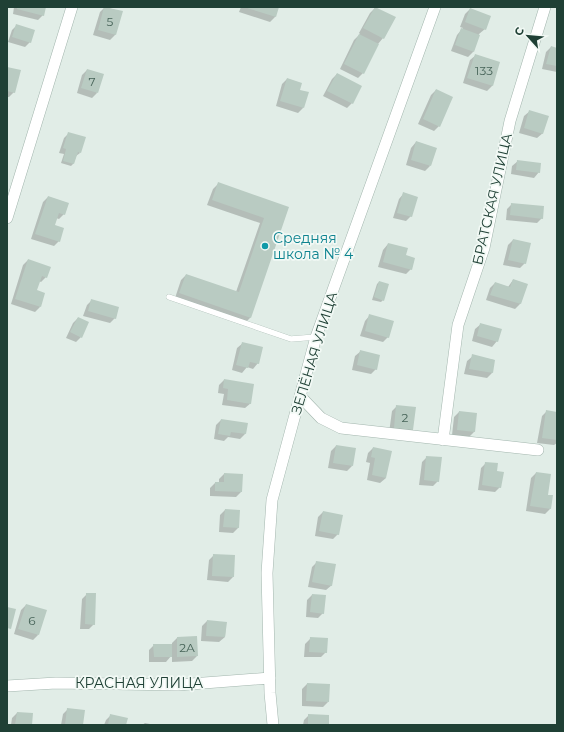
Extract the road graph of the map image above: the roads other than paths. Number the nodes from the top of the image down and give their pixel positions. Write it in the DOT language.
graph roads {
  1 [pos="72,7"];
  2 [pos="435,7"];
  3 [pos="545,7"];
  4 [pos="7,218"];
  5 [pos="169,297"];
  6 [pos="316,337"];
  7 [pos="300,396"];
  8 [pos="443,440"];
  9 [pos="538,450"];
  10 [pos="270,678"];
  11 [pos="7,686"];
  12 [pos="272,720"];
  13 [pos="279,725"];
  1 -- 4 [label="street"];
  2 -- 6 [label="street, ЗЕЛЁНАЯ УЛИЦА"];
  3 -- 8 [label="street, БРАТСКАЯ УЛИЦА"];
  5 -- 6 [label="lane"];
  6 -- 7 [label="street, ЗЕЛЁНАЯ УЛИЦА"];
  7 -- 8 [label="street"];
  7 -- 10 [label="street, ЗЕЛЁНАЯ УЛИЦА"];
  8 -- 9 [label="street"];
  10 -- 11 [label="street, КРАСНАЯ УЛИЦА"];
  10 -- 12 [label="street, ЗЕЛЁНАЯ УЛИЦА"];
  12 -- 13 [label="street, ЗЕЛЁНАЯ УЛИЦА"];
}
